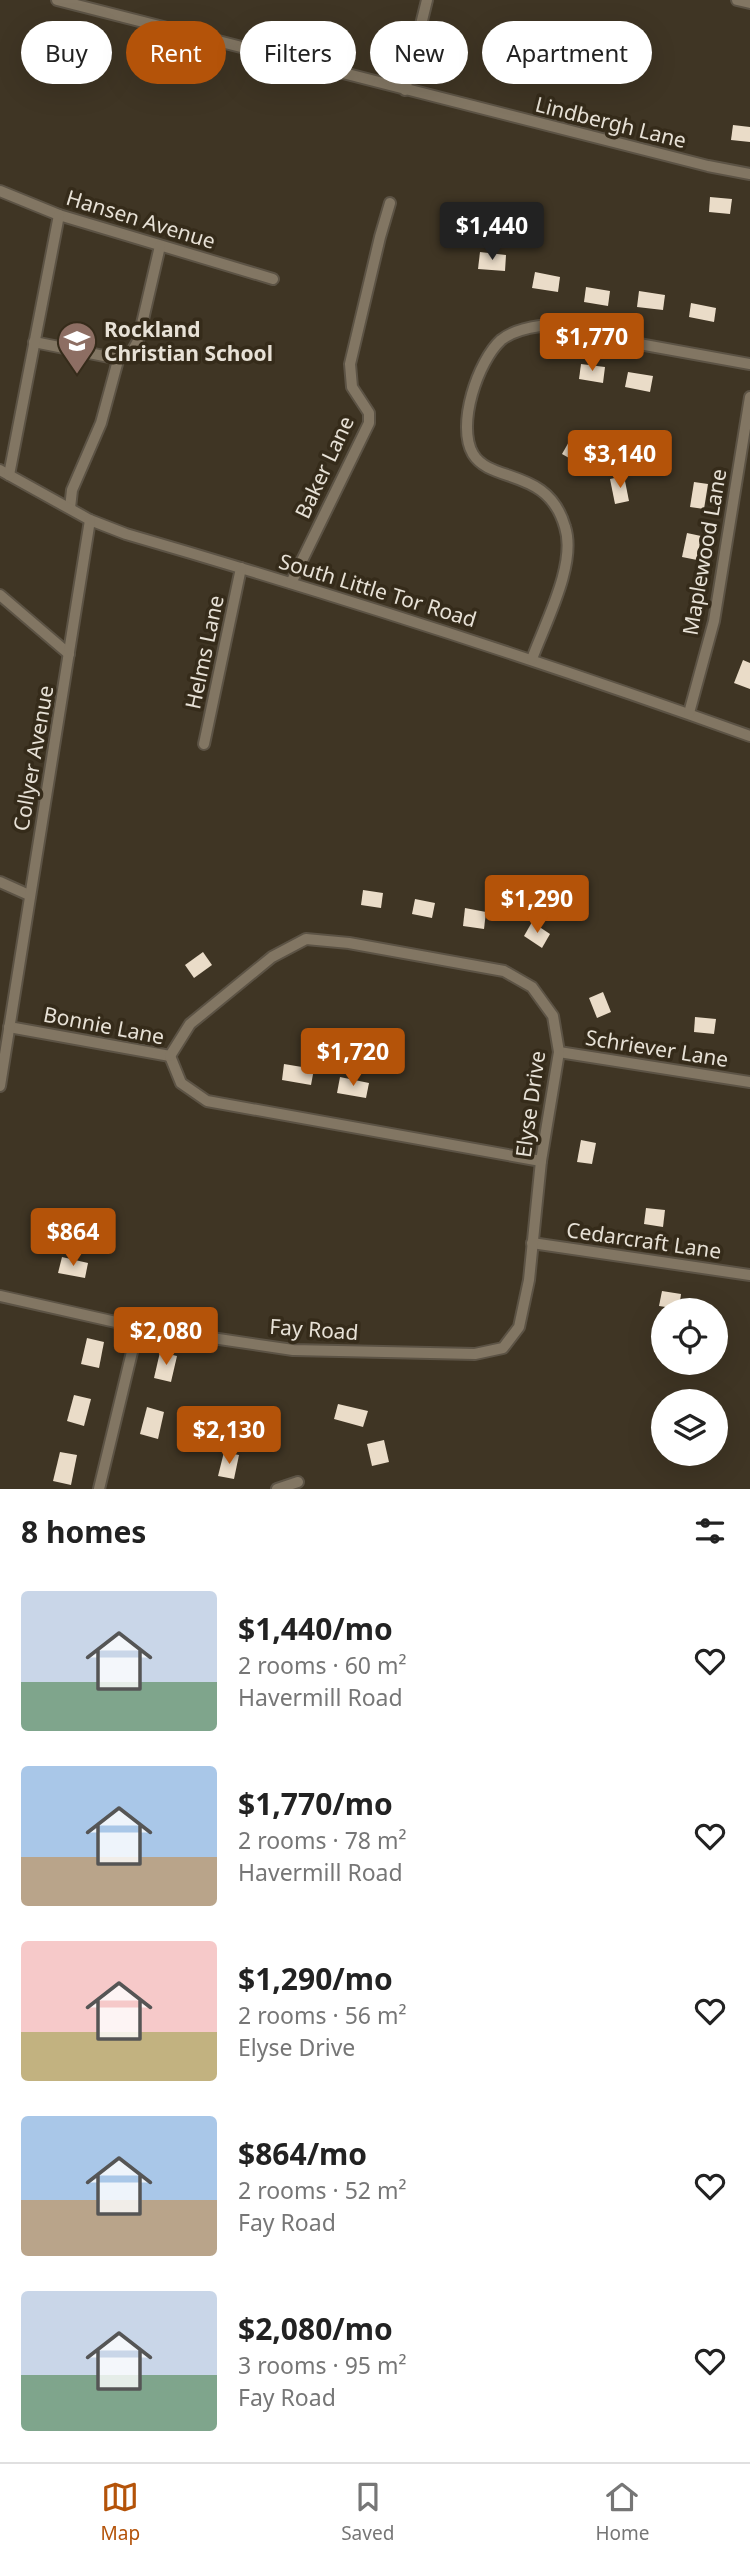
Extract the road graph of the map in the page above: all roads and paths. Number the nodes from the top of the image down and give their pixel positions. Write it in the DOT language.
graph roads {
  1 [pos="57,0"];
  2 [pos="427,0"];
  3 [pos="737,0"];
  4 [pos="750,3"];
  5 [pos="405,90"];
  6 [pos="750,174"];
  7 [pos="0,191"];
  8 [pos="390,203"];
  9 [pos="60,215"];
  10 [pos="160,246"];
  11 [pos="273,279"];
  12 [pos="34,342"];
  13 [pos="114,358"];
  14 [pos="750,364"];
  15 [pos="750,397"];
  16 [pos="4,472"];
  17 [pos="70,508"];
  18 [pos="90,520"];
  19 [pos="241,568"];
  20 [pos="291,583"];
  21 [pos="0,595"];
  22 [pos="69,654"];
  23 [pos="532,659"];
  24 [pos="690,713"];
  25 [pos="750,736"];
  26 [pos="204,744"];
  27 [pos="0,882"];
  28 [pos="29,895"];
  29 [pos="9,1027"];
  30 [pos="559,1052"];
  31 [pos="3,1056"];
  32 [pos="170,1056"];
  33 [pos="750,1083"];
  34 [pos="0,1086"];
  35 [pos="541,1161"];
  36 [pos="533,1243"];
  37 [pos="750,1275"];
  38 [pos="0,1296"];
  39 [pos="138,1327"];
  40 [pos="503,1348"];
  41 [pos="298,1482"];
  42 [pos="99,1489"];
  43 [pos="277,1489"];
  1 -- 5 [label="street, Lindbergh Lane"];
  2 -- 5 [label="street"];
  3 -- 4 [label="street"];
  5 -- 6 [label="street, Lindbergh Lane"];
  7 -- 9 [label="street, Hansen Avenue"];
  8 -- 20 [label="street, Baker Lane"];
  9 -- 10 [label="street, Hansen Avenue"];
  9 -- 12 [label="street"];
  10 -- 11 [label="street, Hansen Avenue"];
  10 -- 13 [label="street"];
  12 -- 13 [label="street"];
  12 -- 16 [label="street"];
  13 -- 17 [label="street"];
  14 -- 23 [label="street"];
  15 -- 24 [label="street, Maplewood Lane"];
  16 -- 17 [label="street, South Little Tor Road"];
  17 -- 18 [label="street, South Little Tor Road"];
  18 -- 19 [label="street, South Little Tor Road"];
  18 -- 22 [label="street, Collyer Avenue"];
  19 -- 20 [label="street, South Little Tor Road"];
  19 -- 26 [label="street, Helms Lane"];
  20 -- 23 [label="street, South Little Tor Road"];
  21 -- 22 [label="street"];
  22 -- 28 [label="street, Collyer Avenue"];
  23 -- 24 [label="street, South Little Tor Road"];
  24 -- 25 [label="street, South Little Tor Road"];
  27 -- 28 [label="street"];
  28 -- 29 [label="street, Collyer Avenue"];
  29 -- 31 [label="street, Collyer Avenue"];
  29 -- 32 [label="street, Bonnie Lane"];
  30 -- 32 [label="street, Elyse Drive"];
  30 -- 33 [label="street, Schriever Lane"];
  30 -- 35 [label="street, Elyse Drive"];
  31 -- 34 [label="street, Collyer Avenue"];
  32 -- 35 [label="street, Bonnie Lane"];
  35 -- 36 [label="street, Elyse Drive"];
  36 -- 37 [label="street, Cedarcraft Lane"];
  36 -- 40 [label="street, Elyse Drive"];
  38 -- 39 [label="street, Fay Road"];
  39 -- 40 [label="street, Fay Road"];
  39 -- 42 [label="street"];
  41 -- 43 [label="street"];
}
